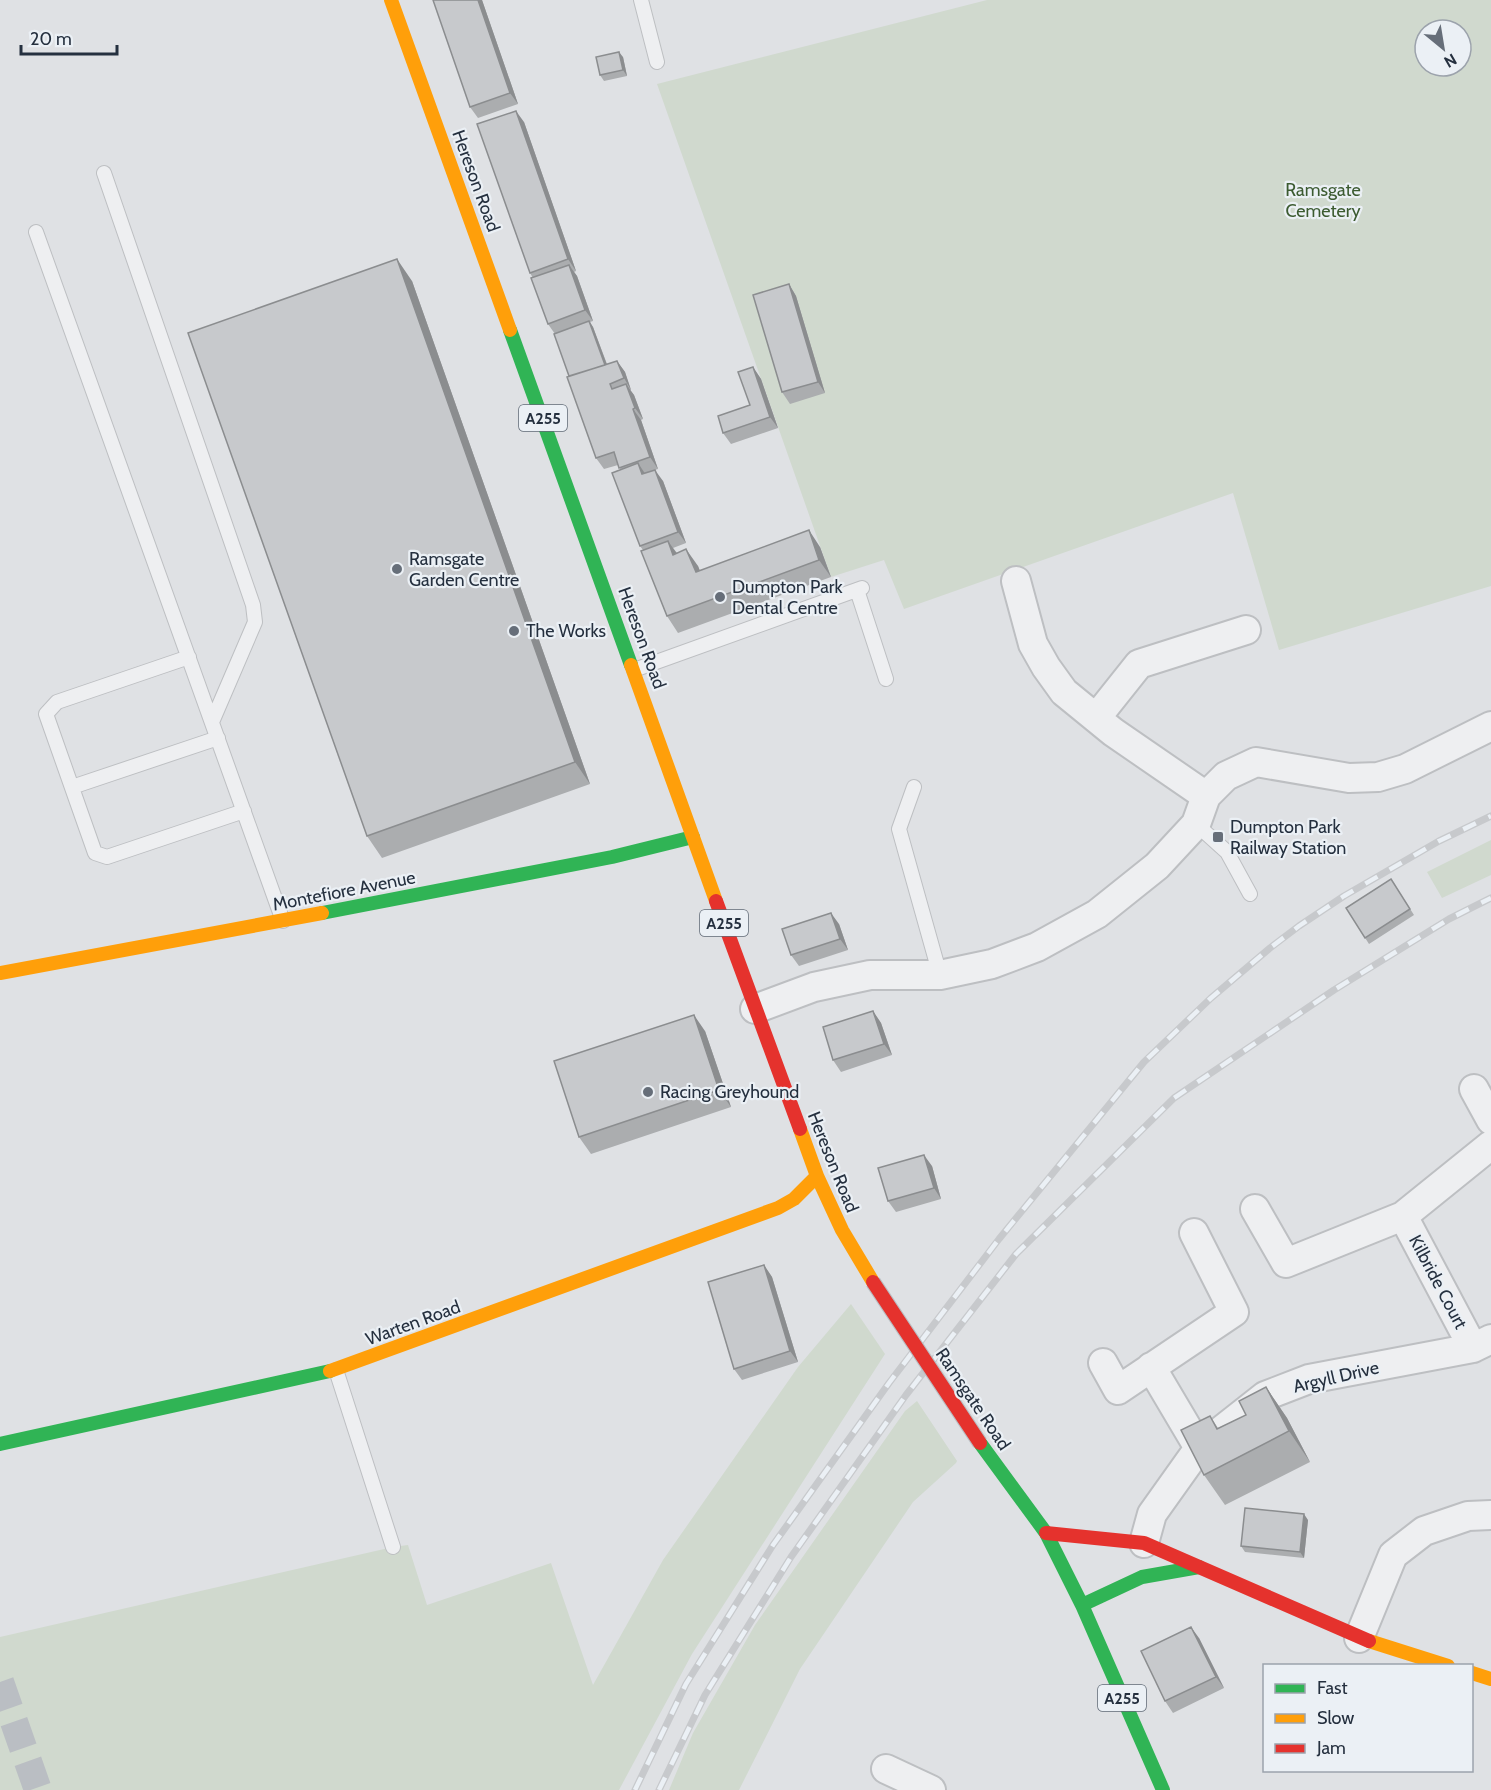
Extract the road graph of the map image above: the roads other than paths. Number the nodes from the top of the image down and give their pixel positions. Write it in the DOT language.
graph roads {
  1 [pos="392,0"];
  2 [pos="642,0"];
  3 [pos="657,62"];
  4 [pos="104,173"];
  5 [pos="36,232"];
  6 [pos="1016,580"];
  7 [pos="1246,630"];
  8 [pos="189,657"];
  9 [pos="634,670"];
  10 [pos="886,679"];
  11 [pos="1096,718"];
  12 [pos="212,722"];
  13 [pos="1491,726"];
  14 [pos="218,738"];
  15 [pos="72,787"];
  16 [pos="914,787"];
  17 [pos="1206,796"];
  18 [pos="244,811"];
  19 [pos="1196,824"];
  20 [pos="693,837"];
  21 [pos="1250,894"];
  22 [pos="283,921"];
  23 [pos="0,974"];
  24 [pos="940,975"];
  25 [pos="755,1009"];
  26 [pos="1474,1089"];
  27 [pos="1491,1120"];
  28 [pos="1491,1145"];
  29 [pos="818,1176"];
  30 [pos="1255,1209"];
  31 [pos="1402,1216"];
  32 [pos="1194,1233"];
  33 [pos="873,1282"];
  34 [pos="1482,1343"];
  35 [pos="1103,1363"];
  36 [pos="1151,1366"];
  37 [pos="336,1370"];
  38 [pos="0,1444"];
  39 [pos="1199,1448"];
  40 [pos="1491,1515"];
  41 [pos="1046,1533"];
  42 [pos="1144,1543"];
  43 [pos="393,1547"];
  44 [pos="1199,1567"];
  45 [pos="1082,1605"];
  46 [pos="1359,1638"];
  47 [pos="1445,1664"];
  48 [pos="1473,1672"];
  49 [pos="1491,1678"];
  50 [pos="1163,1790"];
  1 -- 9 [label="street, Hereson Road / A255"];
  2 -- 3 [label="lane"];
  4 -- 12 [label="lane"];
  5 -- 8 [label="lane"];
  6 -- 11 [label="street"];
  7 -- 11 [label="street"];
  8 -- 12 [label="lane"];
  8 -- 15 [label="lane"];
  9 -- 10 [label="lane"];
  9 -- 20 [label="street, Hereson Road / A255"];
  11 -- 17 [label="street"];
  12 -- 14 [label="lane"];
  13 -- 17 [label="street"];
  14 -- 15 [label="lane"];
  14 -- 18 [label="lane"];
  15 -- 18 [label="lane"];
  16 -- 24 [label="lane"];
  17 -- 19 [label="street"];
  18 -- 22 [label="lane"];
  19 -- 21 [label="lane"];
  19 -- 24 [label="street"];
  20 -- 22 [label="street, Montefiore Avenue"];
  20 -- 25 [label="street, Hereson Road / A255"];
  22 -- 23 [label="street, Montefiore Avenue"];
  24 -- 25 [label="street"];
  25 -- 29 [label="street, Hereson Road / A255"];
  26 -- 27 [label="street"];
  28 -- 31 [label="street, Kilbride Court"];
  29 -- 33 [label="street, Hereson Road / A255"];
  29 -- 37 [label="street, Warten Road"];
  30 -- 31 [label="street, Kilbride Court"];
  31 -- 34 [label="street, Kilbride Court"];
  32 -- 36 [label="street"];
  33 -- 41 [label="street, Ramsgate Road / A255, bridge"];
  34 -- 39 [label="street, Argyll Drive"];
  35 -- 36 [label="street"];
  36 -- 39 [label="street"];
  37 -- 38 [label="street, Warten Road"];
  37 -- 43 [label="lane"];
  39 -- 42 [label="street, Argyll Drive"];
  40 -- 46 [label="street"];
  41 -- 42 [label="street"];
  41 -- 45 [label="street, Ramsgate Road / A255"];
  42 -- 44 [label="street"];
  44 -- 45 [label="street"];
  44 -- 46 [label="street"];
  45 -- 50 [label="street, Ramsgate Road / A255"];
  46 -- 47 [label="street"];
  48 -- 49 [label="street"];
}
